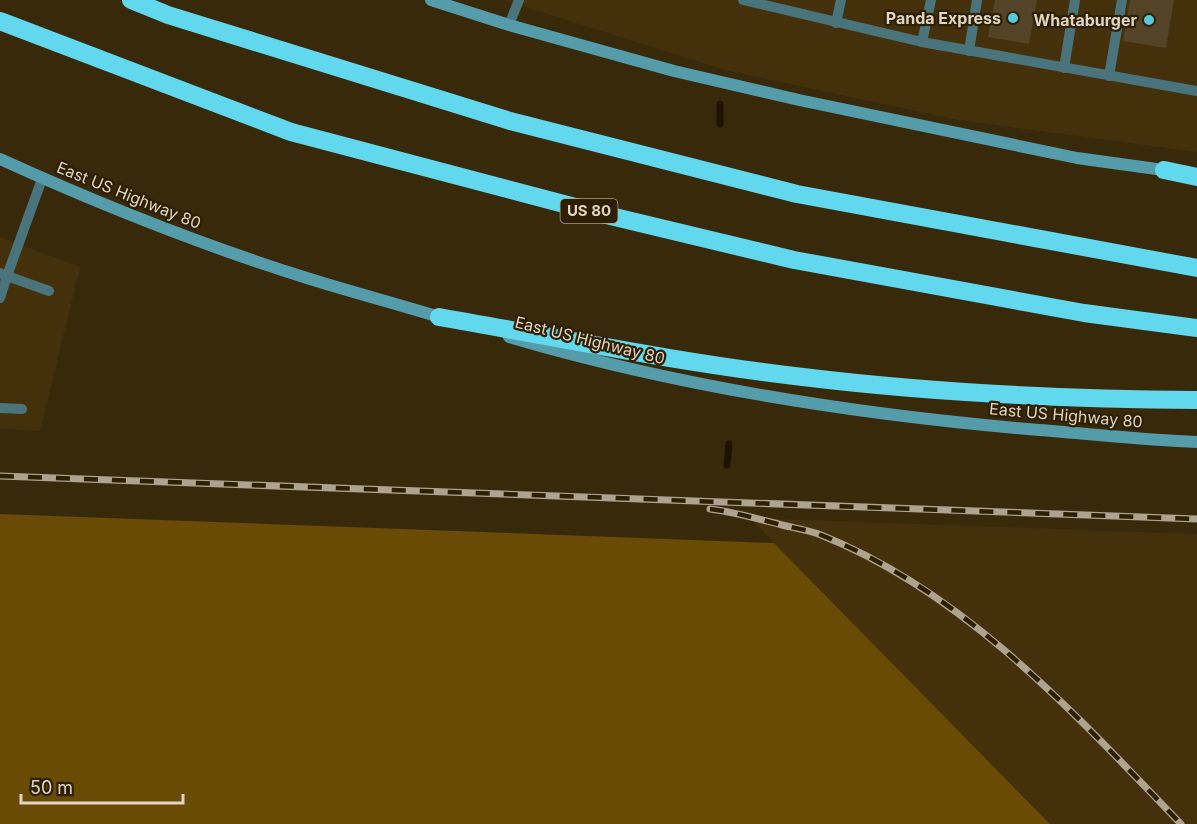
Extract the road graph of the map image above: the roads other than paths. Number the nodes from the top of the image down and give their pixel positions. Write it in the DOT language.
graph roads {
  1 [pos="131,0"];
  2 [pos="430,0"];
  3 [pos="519,0"];
  4 [pos="743,0"];
  5 [pos="841,0"];
  6 [pos="931,0"];
  7 [pos="977,0"];
  8 [pos="1075,0"];
  9 [pos="1122,0"];
  10 [pos="768,3"];
  11 [pos="0,21"];
  12 [pos="836,23"];
  13 [pos="509,25"];
  14 [pos="922,42"];
  15 [pos="969,51"];
  16 [pos="1064,68"];
  17 [pos="1109,76"];
  18 [pos="1196,88"];
  19 [pos="0,159"];
  20 [pos="1164,170"];
  21 [pos="1197,176"];
  22 [pos="42,178"];
  23 [pos="1197,268"];
  24 [pos="4,274"];
  25 [pos="48,291"];
  26 [pos="0,298"];
  27 [pos="440,317"];
  28 [pos="1197,328"];
  29 [pos="1197,400"];
  30 [pos="0,408"];
  31 [pos="22,409"];
  32 [pos="1197,442"];
  1 -- 23 [label="highway"];
  2 -- 13 [label="main road"];
  3 -- 13 [label="lane"];
  4 -- 10 [label="lane"];
  5 -- 12 [label="lane"];
  6 -- 14 [label="lane"];
  7 -- 15 [label="lane"];
  8 -- 16 [label="lane"];
  9 -- 17 [label="lane"];
  10 -- 12 [label="lane"];
  11 -- 28 [label="highway, US 80"];
  12 -- 14 [label="lane"];
  13 -- 20 [label="main road"];
  14 -- 15 [label="lane"];
  15 -- 16 [label="lane"];
  16 -- 17 [label="lane"];
  17 -- 18 [label="lane"];
  19 -- 22 [label="main road, East US Highway 80"];
  20 -- 21 [label="highway"];
  22 -- 24 [label="lane"];
  22 -- 27 [label="main road, East US Highway 80"];
  24 -- 25 [label="lane"];
  24 -- 26 [label="lane"];
  27 -- 29 [label="highway"];
  27 -- 32 [label="main road, East US Highway 80"];
  30 -- 31 [label="lane"];
}
